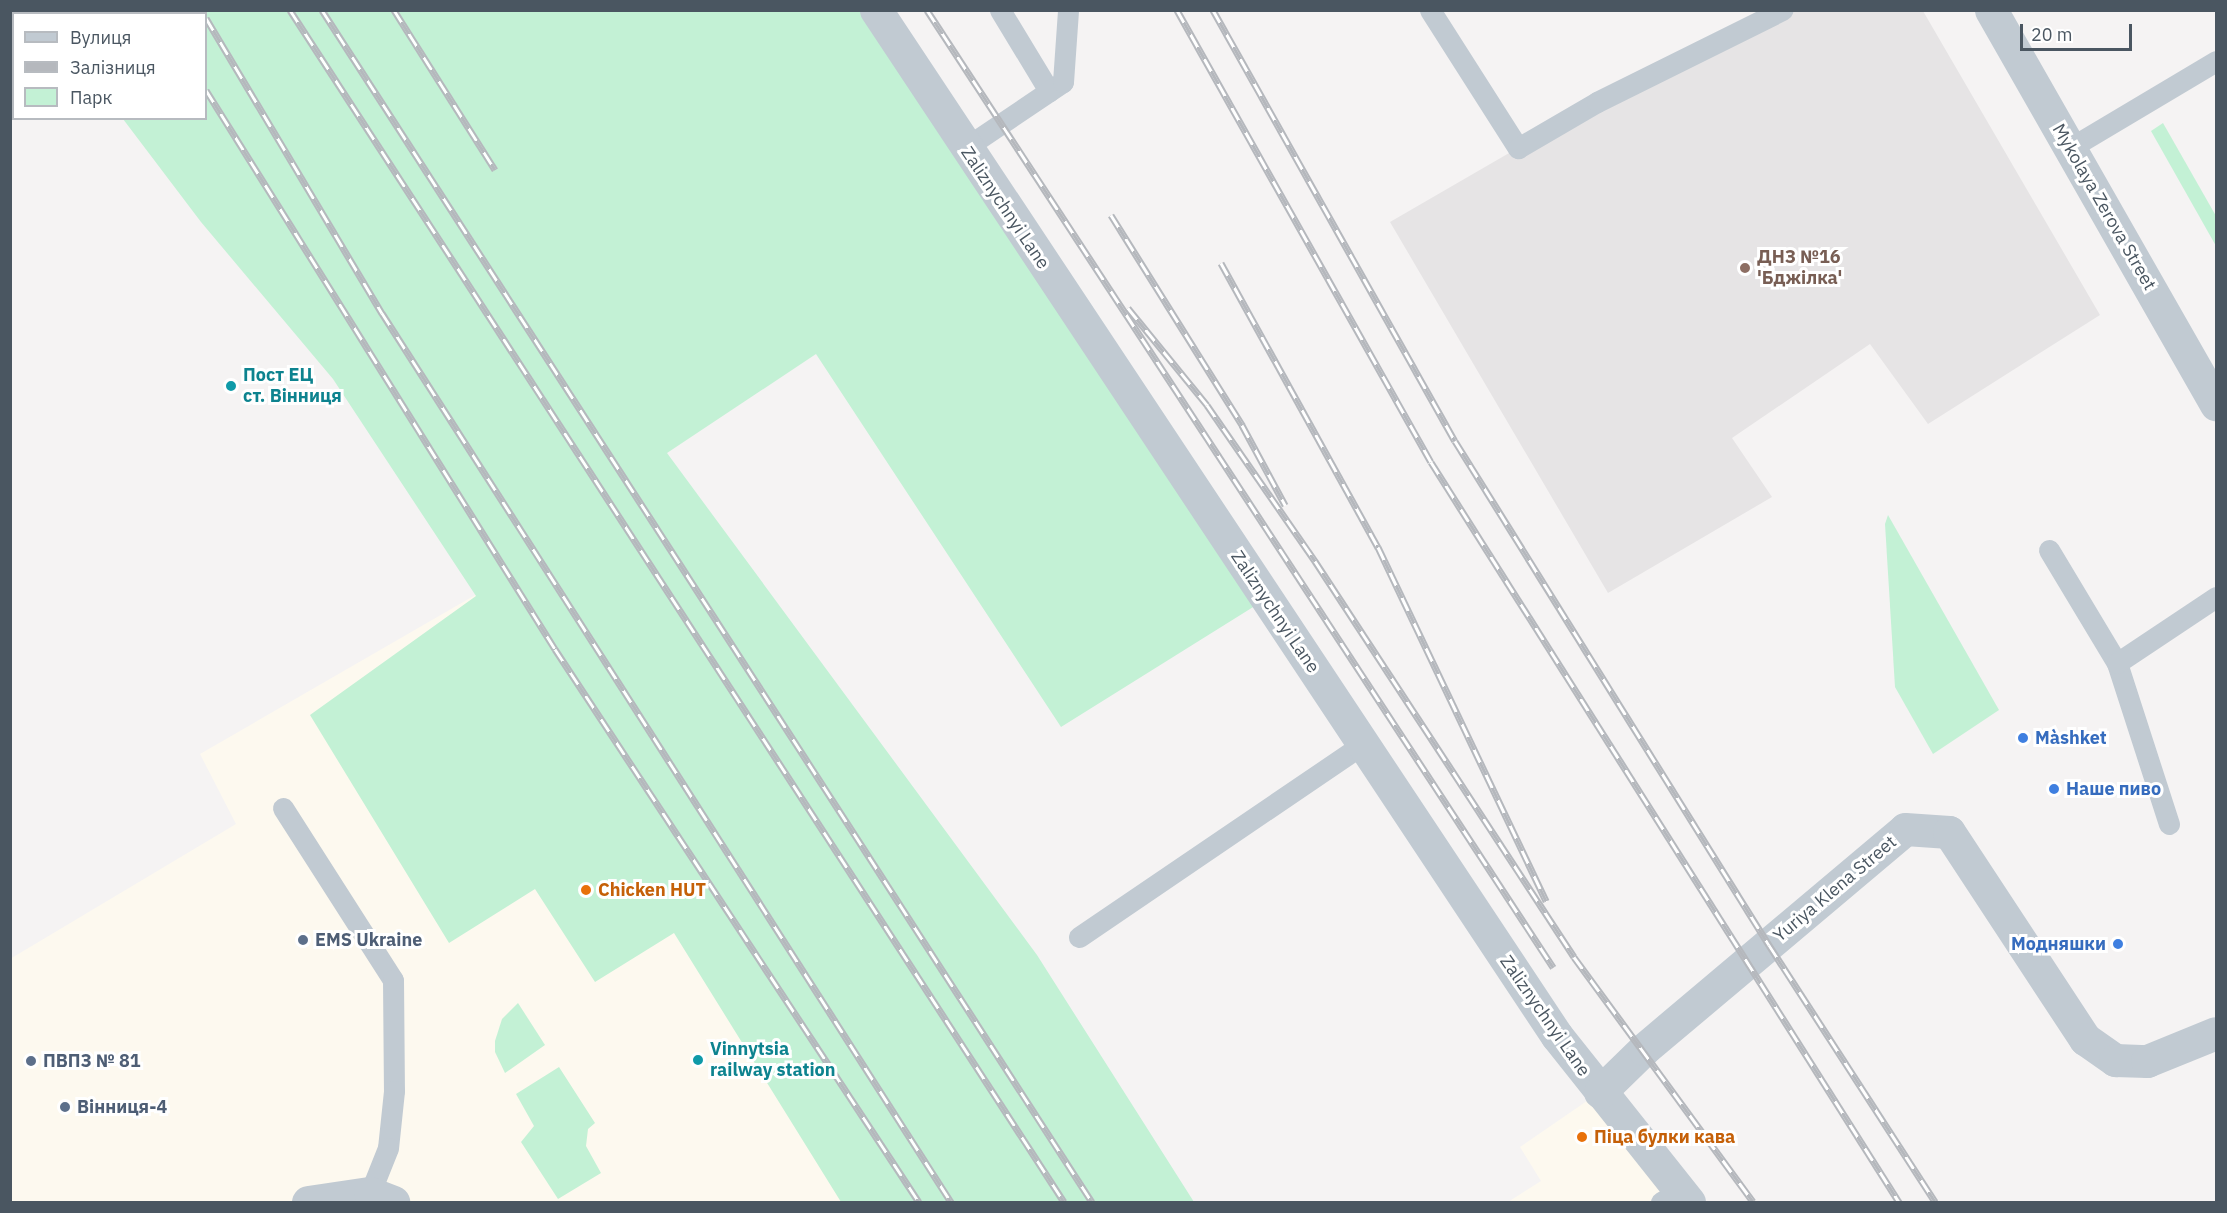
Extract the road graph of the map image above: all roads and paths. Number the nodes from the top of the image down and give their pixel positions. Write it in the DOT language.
graph roads {
  1 [pos="876,10"];
  2 [pos="1000,10"];
  3 [pos="1068,10"];
  4 [pos="1430,10"];
  5 [pos="1782,10"];
  6 [pos="1991,10"];
  7 [pos="2217,61"];
  8 [pos="1049,91"];
  9 [pos="965,147"];
  10 [pos="2070,148"];
  11 [pos="2217,404"];
  12 [pos="2049,550"];
  13 [pos="2217,597"];
  14 [pos="2117,663"];
  15 [pos="1363,744"];
  16 [pos="283,808"];
  17 [pos="2169,824"];
  18 [pos="1079,938"];
  19 [pos="2217,1034"];
  20 [pos="1600,1092"];
  21 [pos="382,1198"];
  22 [pos="1677,1199"];
  23 [pos="308,1203"];
  1 -- 9 [label="street, Zaliznychnyi Lane"];
  2 -- 8 [label="lane"];
  3 -- 8 [label="lane"];
  4 -- 5 [label="lane"];
  6 -- 10 [label="street, Mykolaya Zerova Street"];
  7 -- 10 [label="lane"];
  8 -- 9 [label="lane"];
  9 -- 15 [label="street, Zaliznychnyi Lane"];
  10 -- 11 [label="street, Mykolaya Zerova Street"];
  12 -- 14 [label="lane"];
  13 -- 14 [label="lane"];
  14 -- 17 [label="lane"];
  15 -- 18 [label="lane"];
  15 -- 20 [label="street, Zaliznychnyi Lane"];
  16 -- 21 [label="lane"];
  19 -- 20 [label="street, Yuriya Klena Street"];
  20 -- 22 [label="street, Zaliznychnyi Lane"];
  21 -- 23 [label="street"];
}
